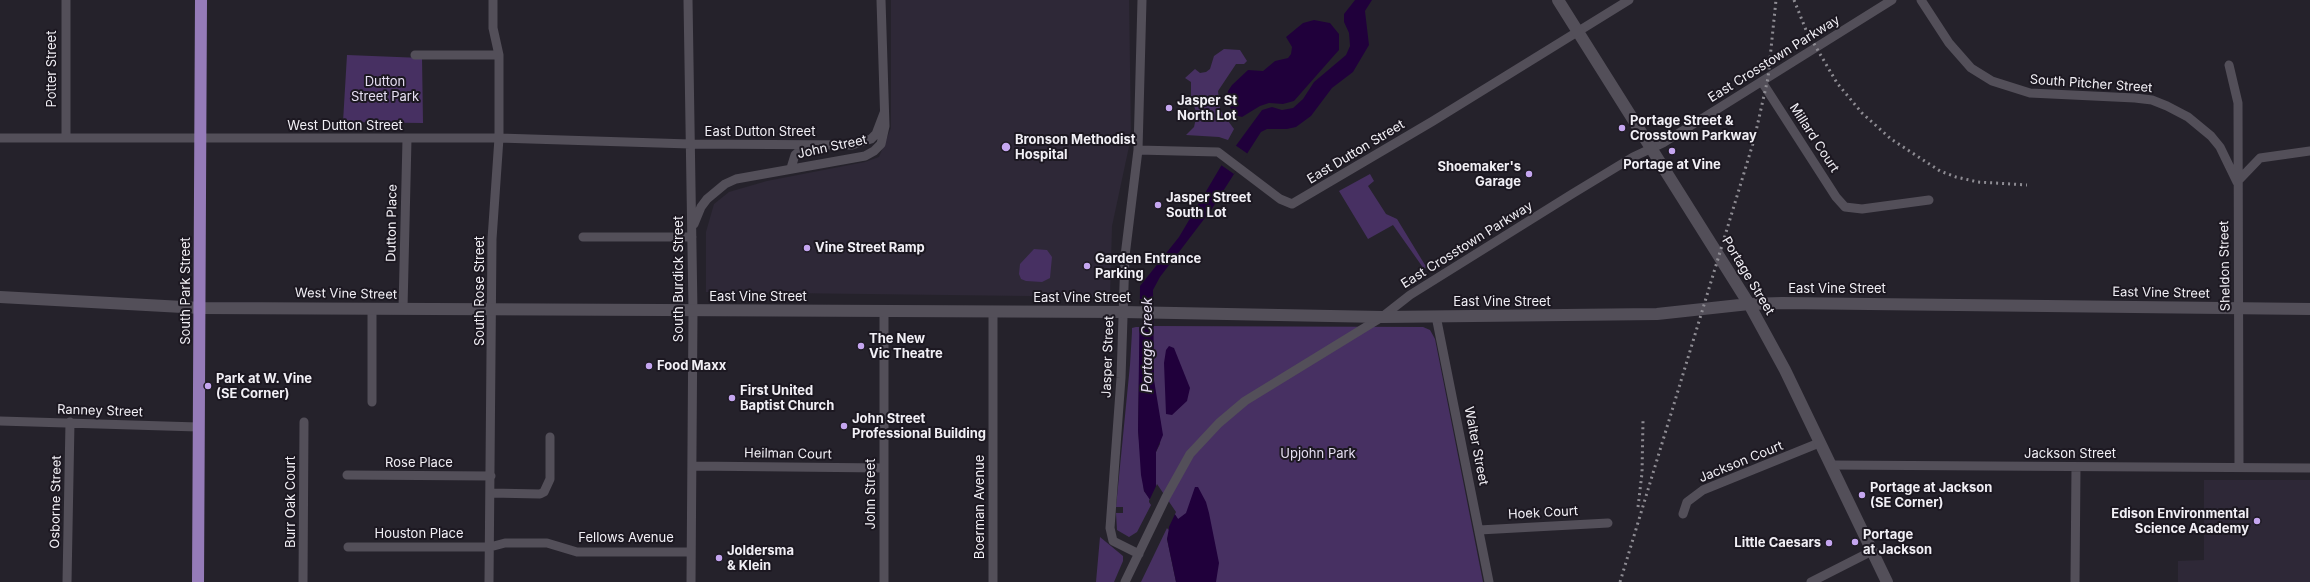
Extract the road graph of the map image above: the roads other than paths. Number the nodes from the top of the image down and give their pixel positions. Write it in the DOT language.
graph roads {
  1 [pos="66,0"];
  2 [pos="201,0"];
  3 [pos="493,0"];
  4 [pos="688,0"];
  5 [pos="881,0"];
  6 [pos="1142,0"];
  7 [pos="1558,0"];
  8 [pos="1629,0"];
  9 [pos="1892,0"];
  10 [pos="1921,0"];
  11 [pos="1577,32"];
  12 [pos="415,55"];
  13 [pos="499,55"];
  14 [pos="2229,65"];
  15 [pos="1762,82"];
  16 [pos="884,113"];
  17 [pos="0,138"];
  18 [pos="66,138"];
  19 [pos="200,138"];
  20 [pos="499,138"];
  21 [pos="407,139"];
  22 [pos="690,144"];
  23 [pos="814,145"];
  24 [pos="1138,150"];
  25 [pos="1652,150"];
  26 [pos="2310,151"];
  27 [pos="791,168"];
  28 [pos="2237,182"];
  29 [pos="1929,200"];
  30 [pos="692,234"];
  31 [pos="583,237"];
  32 [pos="0,296"];
  33 [pos="1749,304"];
  34 [pos="201,308"];
  35 [pos="372,308"];
  36 [pos="403,308"];
  37 [pos="2238,308"];
  38 [pos="2310,309"];
  39 [pos="693,310"];
  40 [pos="493,311"];
  41 [pos="884,311"];
  42 [pos="993,311"];
  43 [pos="1123,312"];
  44 [pos="1436,316"];
  45 [pos="1382,317"];
  46 [pos="372,402"];
  47 [pos="0,421"];
  48 [pos="70,422"];
  49 [pos="304,422"];
  50 [pos="198,427"];
  51 [pos="550,436"];
  52 [pos="1819,444"];
  53 [pos="1830,465"];
  54 [pos="692,466"];
  55 [pos="2076,467"];
  56 [pos="884,468"];
  57 [pos="2239,468"];
  58 [pos="2310,468"];
  59 [pos="347,475"];
  60 [pos="491,476"];
  61 [pos="491,493"];
  62 [pos="1683,514"];
  63 [pos="1608,523"];
  64 [pos="1479,530"];
  65 [pos="348,547"];
  66 [pos="490,547"];
  67 [pos="1872,551"];
  68 [pos="691,552"];
  69 [pos="1139,554"];
  70 [pos="67,582"];
  71 [pos="198,582"];
  72 [pos="303,582"];
  73 [pos="489,582"];
  74 [pos="691,582"];
  75 [pos="884,582"];
  76 [pos="993,582"];
  77 [pos="1125,582"];
  78 [pos="1489,582"];
  79 [pos="1811,582"];
  80 [pos="1887,582"];
  81 [pos="2075,582"];
  1 -- 18 [label="street, Potter Street"];
  2 -- 19 [label="main road, South Park Street"];
  3 -- 13 [label="street, South Rose Street"];
  4 -- 22 [label="street, South Burdick Street"];
  5 -- 16 [label="street, John Street"];
  6 -- 24 [label="street, Jasper Street"];
  7 -- 11 [label="street, Portage Street"];
  8 -- 11 [label="street, East Dutton Street"];
  9 -- 15 [label="street, East Crosstown Parkway"];
  10 -- 28 [label="street, South Pitcher Street"];
  11 -- 24 [label="street, East Dutton Street"];
  11 -- 25 [label="street, Portage Street"];
  12 -- 13 [label="street"];
  13 -- 20 [label="street, South Rose Street"];
  14 -- 28 [label="street, Sheldon Street"];
  15 -- 25 [label="street, East Crosstown Parkway"];
  15 -- 29 [label="street, Millard Court"];
  16 -- 23 [label="street, East Dutton Street"];
  16 -- 27 [label="street, John Street"];
  17 -- 18 [label="street, West Dutton Street"];
  18 -- 19 [label="street, West Dutton Street"];
  19 -- 21 [label="street, West Dutton Street"];
  19 -- 34 [label="main road, South Park Street"];
  20 -- 21 [label="street, West Dutton Street"];
  20 -- 22 [label="street, West Dutton Street"];
  20 -- 40 [label="street, South Rose Street"];
  21 -- 36 [label="street, Dutton Place"];
  22 -- 23 [label="street, East Dutton Street"];
  22 -- 30 [label="street, South Burdick Street"];
  23 -- 27 [label="street"];
  24 -- 43 [label="street, Jasper Street"];
  25 -- 33 [label="street, Portage Street"];
  25 -- 45 [label="street, East Crosstown Parkway"];
  26 -- 28 [label="street"];
  27 -- 30 [label="street, John Street"];
  28 -- 37 [label="street, Sheldon Street"];
  30 -- 31 [label="street"];
  30 -- 39 [label="street, South Burdick Street"];
  32 -- 34 [label="street, West Vine Street"];
  33 -- 37 [label="street, East Vine Street"];
  33 -- 44 [label="street, East Vine Street"];
  33 -- 52 [label="street, Portage Street"];
  34 -- 35 [label="street, West Vine Street"];
  34 -- 50 [label="main road, South Park Street"];
  35 -- 36 [label="street, West Vine Street"];
  35 -- 46 [label="street"];
  36 -- 40 [label="street, West Vine Street"];
  37 -- 38 [label="street, East Vine Street"];
  37 -- 57 [label="street, Sheldon Street"];
  39 -- 40 [label="street, West Vine Street"];
  39 -- 41 [label="street, East Vine Street"];
  39 -- 54 [label="street, South Burdick Street"];
  40 -- 60 [label="street, South Rose Street"];
  41 -- 42 [label="street, East Vine Street"];
  41 -- 56 [label="street, John Street"];
  42 -- 43 [label="street, East Vine Street"];
  42 -- 76 [label="street, Boerman Avenue"];
  43 -- 45 [label="street, East Vine Street"];
  43 -- 69 [label="street, Jasper Street"];
  44 -- 45 [label="street, East Vine Street"];
  44 -- 64 [label="street, Walter Street"];
  45 -- 69 [label="street, East Crosstown Parkway"];
  47 -- 48 [label="street, Ranney Street"];
  48 -- 50 [label="street, Ranney Street"];
  48 -- 70 [label="street, Osborne Street"];
  49 -- 72 [label="street, Burr Oak Court"];
  50 -- 71 [label="main road, South Park Street"];
  51 -- 61 [label="street"];
  52 -- 53 [label="street, Portage Street"];
  52 -- 62 [label="street, Jackson Court"];
  53 -- 55 [label="street, Jackson Street"];
  53 -- 67 [label="street, Portage Street"];
  54 -- 56 [label="street, Heilman Court"];
  54 -- 68 [label="street, South Burdick Street"];
  55 -- 57 [label="street, Jackson Street"];
  55 -- 81 [label="street"];
  56 -- 75 [label="street, John Street"];
  57 -- 58 [label="street, Jackson Street"];
  59 -- 60 [label="street, Rose Place"];
  60 -- 61 [label="street, South Rose Street"];
  61 -- 66 [label="street, South Rose Street"];
  63 -- 64 [label="street, Hoek Court"];
  64 -- 78 [label="street, Walter Street"];
  65 -- 66 [label="street, Houston Place"];
  66 -- 68 [label="street, Fellows Avenue"];
  66 -- 73 [label="street, South Rose Street"];
  67 -- 79 [label="street"];
  67 -- 80 [label="street, Portage Street"];
  68 -- 74 [label="street, South Burdick Street"];
  69 -- 77 [label="street, East Crosstown Parkway"];
}
